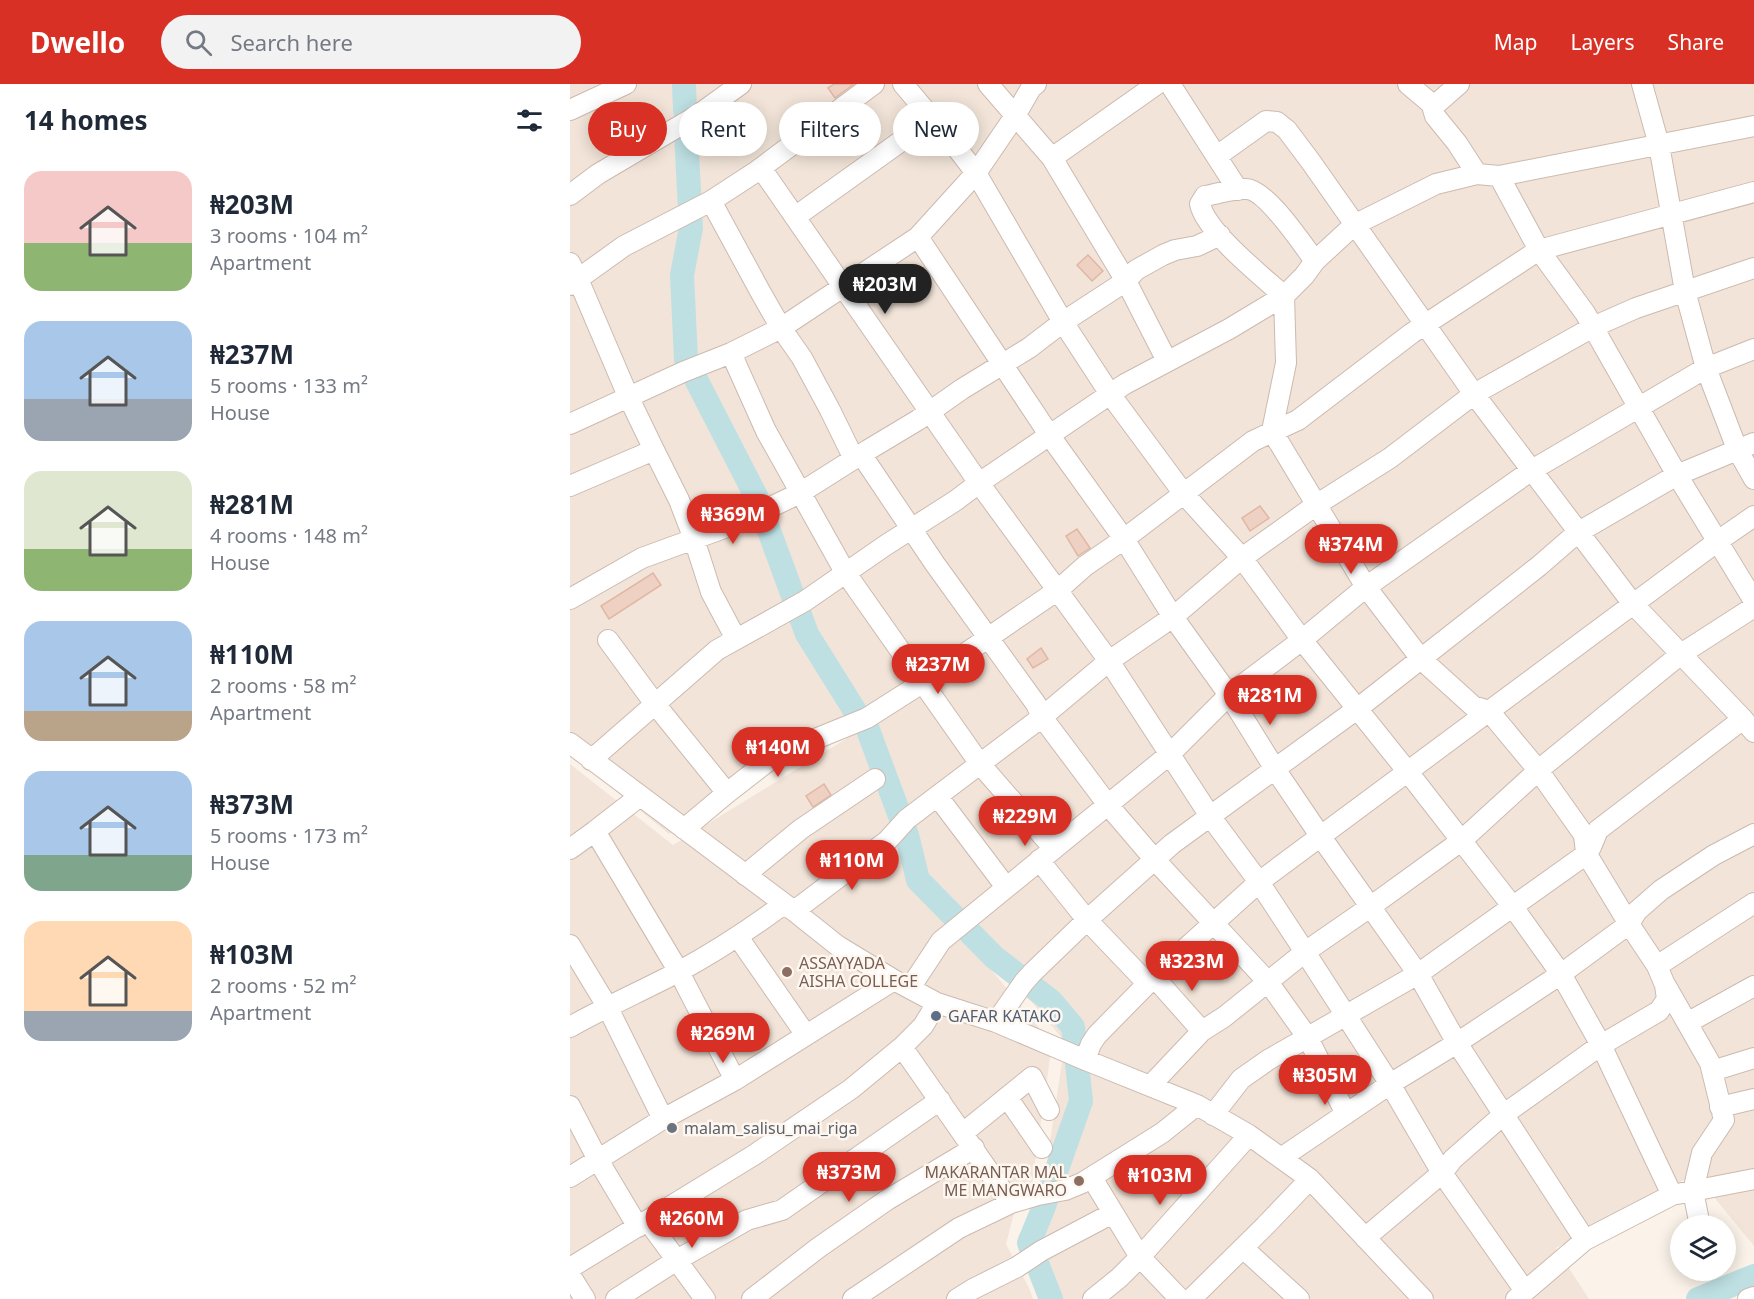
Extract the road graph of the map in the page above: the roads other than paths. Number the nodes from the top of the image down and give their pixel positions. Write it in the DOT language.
graph roads {
  1 [pos="626,84"];
  2 [pos="741,84"];
  3 [pos="874,84"];
  4 [pos="903,84"];
  5 [pos="988,84"];
  6 [pos="1036,84"];
  7 [pos="1157,84"];
  8 [pos="1170,84"];
  9 [pos="1408,84"];
  10 [pos="1459,84"];
  11 [pos="1642,84"];
  12 [pos="591,91"];
  13 [pos="918,102"];
  14 [pos="1434,106"];
  15 [pos="570,110"];
  16 [pos="1015,116"];
  17 [pos="1754,126"];
  18 [pos="1659,145"];
  19 [pos="893,147"];
  20 [pos="962,156"];
  21 [pos="1217,156"];
  22 [pos="1052,158"];
  23 [pos="761,168"];
  24 [pos="976,173"];
  25 [pos="1477,174"];
  26 [pos="1499,176"];
  27 [pos="1238,190"];
  28 [pos="1754,192"];
  29 [pos="570,195"];
  30 [pos="699,207"];
  31 [pos="1672,214"];
  32 [pos="795,217"];
  33 [pos="1354,225"];
  34 [pos="1220,235"];
  35 [pos="918,237"];
  36 [pos="1539,250"];
  37 [pos="1315,261"];
  38 [pos="1754,268"];
  39 [pos="573,276"];
  40 [pos="1126,280"];
  41 [pos="843,288"];
  42 [pos="1685,291"];
  43 [pos="1284,296"];
  44 [pos="1063,322"];
  45 [pos="1425,325"];
  46 [pos="1593,327"];
  47 [pos="781,328"];
  48 [pos="1754,349"];
  49 [pos="731,353"];
  50 [pos="1167,361"];
  51 [pos="1003,364"];
  52 [pos="1706,369"];
  53 [pos="1110,394"];
  54 [pos="1474,394"];
  55 [pos="628,396"];
  56 [pos="1639,406"];
  57 [pos="930,411"];
  58 [pos="570,424"];
  59 [pos="1272,431"];
  60 [pos="1050,435"];
  61 [pos="1746,446"];
  62 [pos="654,450"];
  63 [pos="857,457"];
  64 [pos="1532,470"];
  65 [pos="1677,475"];
  66 [pos="1754,479"];
  67 [pos="979,483"];
  68 [pos="570,486"];
  69 [pos="800,493"];
  70 [pos="1184,494"];
  71 [pos="1316,505"];
  72 [pos="1754,516"];
  73 [pos="911,529"];
  74 [pos="1577,533"];
  75 [pos="694,539"];
  76 [pos="1124,539"];
  77 [pos="1718,541"];
  78 [pos="1242,558"];
  79 [pos="845,572"];
  80 [pos="1366,587"];
  81 [pos="1058,590"];
  82 [pos="570,599"];
  83 [pos="1754,601"];
  84 [pos="1633,604"];
  85 [pos="1754,607"];
  86 [pos="1173,617"];
  87 [pos="988,638"];
  88 [pos="736,639"];
  89 [pos="608,640"];
  90 [pos="1302,640"];
  91 [pos="1681,654"];
  92 [pos="1421,659"];
  93 [pos="1109,661"];
  94 [pos="922,683"];
  95 [pos="1229,695"];
  96 [pos="655,704"];
  97 [pos="1357,709"];
  98 [pos="1489,711"];
  99 [pos="1042,717"];
  100 [pos="1749,725"];
  101 [pos="571,746"];
  102 [pos="1170,754"];
  103 [pos="591,760"];
  104 [pos="980,764"];
  105 [pos="1275,769"];
  106 [pos="1538,770"];
  107 [pos="1408,772"];
  108 [pos="875,779"];
  109 [pos="727,794"];
  110 [pos="640,796"];
  111 [pos="938,797"];
  112 [pos="1108,805"];
  113 [pos="1210,816"];
  114 [pos="684,829"];
  115 [pos="595,831"];
  116 [pos="1754,834"];
  117 [pos="1321,837"];
  118 [pos="1461,840"];
  119 [pos="570,849"];
  120 [pos="1586,853"];
  121 [pos="1046,854"];
  122 [pos="1155,860"];
  123 [pos="745,875"];
  124 [pos="1259,882"];
  125 [pos="1006,887"];
  126 [pos="1754,903"];
  127 [pos="1370,907"];
  128 [pos="1513,907"];
  129 [pos="789,908"];
  130 [pos="1087,920"];
  131 [pos="1214,924"];
  132 [pos="1629,924"];
  133 [pos="738,937"];
  134 [pos="570,945"];
  135 [pos="1305,952"];
  136 [pos="1657,966"];
  137 [pos="679,972"];
  138 [pos="1418,974"];
  139 [pos="1561,974"];
  140 [pos="1151,981"];
  141 [pos="1268,982"];
  142 [pos="902,984"];
  143 [pos="1665,985"];
  144 [pos="1754,986"];
  145 [pos="937,1002"];
  146 [pos="607,1006"];
  147 [pos="1345,1017"];
  148 [pos="996,1022"];
  149 [pos="1687,1023"];
  150 [pos="570,1027"];
  151 [pos="1202,1031"];
  152 [pos="806,1035"];
  153 [pos="1308,1038"];
  154 [pos="1457,1043"];
  155 [pos="1601,1045"];
  156 [pos="902,1047"];
  157 [pos="1080,1058"];
  158 [pos="1754,1058"];
  159 [pos="1712,1071"];
  160 [pos="735,1080"];
  161 [pos="1390,1084"];
  162 [pos="1151,1086"];
  163 [pos="1006,1097"];
  164 [pos="1754,1099"];
  165 [pos="940,1100"];
  166 [pos="570,1106"];
  167 [pos="1720,1107"];
  168 [pos="1049,1110"];
  169 [pos="1205,1110"];
  170 [pos="1346,1114"];
  171 [pos="1503,1115"];
  172 [pos="663,1119"];
  173 [pos="1249,1135"];
  174 [pos="968,1140"];
  175 [pos="1042,1148"];
  176 [pos="1281,1158"];
  177 [pos="598,1160"];
  178 [pos="1442,1173"];
  179 [pos="570,1177"];
  180 [pos="1092,1178"];
  181 [pos="1310,1179"];
  182 [pos="1754,1179"];
  183 [pos="1694,1191"];
  184 [pos="1672,1195"];
  185 [pos="1011,1203"];
  186 [pos="1113,1213"];
  187 [pos="1698,1215"];
  188 [pos="643,1224"];
  189 [pos="1365,1238"];
  190 [pos="1585,1240"];
  191 [pos="1243,1248"];
  192 [pos="1140,1257"];
  193 [pos="677,1260"];
  194 [pos="570,1268"];
  195 [pos="570,1275"];
  196 [pos="1520,1295"];
  197 [pos="1289,1296"];
  198 [pos="1754,1297"];
  199 [pos="585,1299"];
  200 [pos="616,1299"];
  201 [pos="705,1299"];
  202 [pos="752,1299"];
  203 [pos="853,1299"];
  204 [pos="957,1299"];
  205 [pos="1093,1299"];
  206 [pos="1180,1299"];
  207 [pos="1191,1299"];
  208 [pos="1423,1299"];
  209 [pos="1748,1299"];
  1 -- 12 [label="street"];
  2 -- 29 [label="street"];
  3 -- 23 [label="street"];
  4 -- 13 [label="street"];
  5 -- 16 [label="street"];
  6 -- 16 [label="street"];
  7 -- 22 [label="street"];
  8 -- 21 [label="street"];
  9 -- 14 [label="street"];
  10 -- 14 [label="street"];
  11 -- 18 [label="street"];
  12 -- 15 [label="street"];
  14 -- 25 [label="street"];
  16 -- 22 [label="street"];
  16 -- 24 [label="street"];
  17 -- 18 [label="street"];
  18 -- 26 [label="street"];
  18 -- 31 [label="street"];
  19 -- 32 [label="street"];
  20 -- 24 [label="street"];
  21 -- 27 [label="street"];
  21 -- 33 [label="street"];
  22 -- 40 [label="street"];
  23 -- 30 [label="street"];
  23 -- 32 [label="street"];
  24 -- 35 [label="street"];
  24 -- 44 [label="street"];
  25 -- 26 [label="street"];
  25 -- 33 [label="street"];
  26 -- 36 [label="street"];
  27 -- 34 [label="street"];
  27 -- 37 [label="street"];
  28 -- 31 [label="street"];
  30 -- 39 [label="street"];
  30 -- 47 [label="street"];
  31 -- 36 [label="street"];
  31 -- 42 [label="street"];
  32 -- 41 [label="street"];
  33 -- 37 [label="street"];
  33 -- 45 [label="street"];
  34 -- 40 [label="street"];
  34 -- 43 [label="street"];
  35 -- 41 [label="street"];
  35 -- 51 [label="street"];
  36 -- 45 [label="street"];
  36 -- 46 [label="street"];
  37 -- 43 [label="street"];
  38 -- 42 [label="street"];
  39 -- 55 [label="street"];
  40 -- 44 [label="street"];
  40 -- 50 [label="street"];
  41 -- 47 [label="street"];
  41 -- 57 [label="street"];
  42 -- 46 [label="street"];
  42 -- 52 [label="street"];
  43 -- 50 [label="street"];
  43 -- 59 [label="street"];
  44 -- 51 [label="street"];
  44 -- 53 [label="street"];
  45 -- 54 [label="street"];
  45 -- 59 [label="street"];
  46 -- 54 [label="street"];
  46 -- 56 [label="street"];
  47 -- 49 [label="street"];
  47 -- 63 [label="street"];
  48 -- 52 [label="street"];
  49 -- 55 [label="street"];
  49 -- 69 [label="street"];
  50 -- 53 [label="street"];
  51 -- 57 [label="street"];
  51 -- 60 [label="street"];
  52 -- 56 [label="street"];
  52 -- 61 [label="street"];
  53 -- 60 [label="street"];
  53 -- 70 [label="street"];
  54 -- 64 [label="street"];
  54 -- 71 [label="street"];
  55 -- 58 [label="street"];
  55 -- 62 [label="street"];
  56 -- 64 [label="street"];
  56 -- 65 [label="street"];
  57 -- 63 [label="street"];
  57 -- 67 [label="street"];
  59 -- 70 [label="street"];
  59 -- 71 [label="street"];
  60 -- 67 [label="street"];
  60 -- 76 [label="street"];
  61 -- 65 [label="street"];
  61 -- 66 [label="street"];
  62 -- 68 [label="street"];
  62 -- 75 [label="street"];
  63 -- 69 [label="street"];
  63 -- 73 [label="street"];
  64 -- 74 [label="street"];
  64 -- 80 [label="street"];
  65 -- 74 [label="street"];
  65 -- 77 [label="street"];
  67 -- 73 [label="street"];
  67 -- 81 [label="street"];
  69 -- 75 [label="street"];
  69 -- 79 [label="street"];
  70 -- 76 [label="street"];
  70 -- 78 [label="street"];
  71 -- 78 [label="street"];
  71 -- 80 [label="street"];
  72 -- 77 [label="street"];
  73 -- 79 [label="street"];
  73 -- 87 [label="street"];
  74 -- 84 [label="street"];
  74 -- 92 [label="street"];
  75 -- 82 [label="street"];
  75 -- 88 [label="street"];
  76 -- 81 [label="street"];
  76 -- 86 [label="street"];
  77 -- 83 [label="street"];
  77 -- 84 [label="street"];
  78 -- 86 [label="street"];
  78 -- 90 [label="street"];
  79 -- 88 [label="street"];
  79 -- 94 [label="street"];
  80 -- 90 [label="street"];
  80 -- 92 [label="street"];
  81 -- 87 [label="street"];
  81 -- 93 [label="street"];
  84 -- 91 [label="street"];
  84 -- 98 [label="street"];
  85 -- 91 [label="street"];
  86 -- 93 [label="street"];
  86 -- 95 [label="street"];
  87 -- 94 [label="street"];
  87 -- 99 [label="street"];
  88 -- 96 [label="street"];
  89 -- 96 [label="street"];
  90 -- 95 [label="street"];
  90 -- 97 [label="street"];
  91 -- 100 [label="street"];
  91 -- 106 [label="street"];
  92 -- 97 [label="street"];
  92 -- 98 [label="street"];
  93 -- 99 [label="street"];
  93 -- 102 [label="street"];
  94 -- 104 [label="street"];
  94 -- 109 [label="street"];
  95 -- 102 [label="street"];
  95 -- 105 [label="street"];
  96 -- 103 [label="street"];
  96 -- 109 [label="street"];
  97 -- 105 [label="street"];
  97 -- 107 [label="street"];
  98 -- 106 [label="street"];
  98 -- 107 [label="street"];
  99 -- 104 [label="street"];
  99 -- 112 [label="street"];
  100 -- 120 [label="street"];
  101 -- 103 [label="street"];
  102 -- 112 [label="street"];
  102 -- 113 [label="street"];
  103 -- 110 [label="street"];
  104 -- 111 [label="street"];
  104 -- 121 [label="street"];
  105 -- 113 [label="street"];
  105 -- 117 [label="street"];
  106 -- 118 [label="street"];
  106 -- 120 [label="street"];
  107 -- 117 [label="street"];
  107 -- 118 [label="street"];
  108 -- 123 [label="street"];
  109 -- 114 [label="street"];
  110 -- 114 [label="street"];
  110 -- 115 [label="street"];
  111 -- 125 [label="street"];
  111 -- 129 [label="street"];
  112 -- 121 [label="street"];
  112 -- 122 [label="street"];
  113 -- 122 [label="street"];
  113 -- 124 [label="street"];
  114 -- 123 [label="street"];
  115 -- 119 [label="street"];
  115 -- 137 [label="street"];
  116 -- 132 [label="street"];
  117 -- 124 [label="street"];
  117 -- 127 [label="street"];
  118 -- 127 [label="street"];
  118 -- 128 [label="street"];
  120 -- 128 [label="street"];
  120 -- 132 [label="street"];
  121 -- 125 [label="street"];
  121 -- 130 [label="street"];
  122 -- 130 [label="street"];
  122 -- 131 [label="street"];
  123 -- 129 [label="street"];
  124 -- 131 [label="street"];
  124 -- 135 [label="street"];
  125 -- 142 [label="street"];
  126 -- 136 [label="street"];
  127 -- 135 [label="street"];
  127 -- 138 [label="street"];
  128 -- 138 [label="street"];
  128 -- 139 [label="street"];
  129 -- 133 [label="street"];
  129 -- 142 [label="street"];
  130 -- 140 [label="street"];
  130 -- 148 [label="street"];
  131 -- 140 [label="street"];
  131 -- 141 [label="street"];
  132 -- 136 [label="street"];
  132 -- 139 [label="street"];
  133 -- 137 [label="street"];
  133 -- 152 [label="street"];
  134 -- 146 [label="street"];
  135 -- 141 [label="street"];
  135 -- 147 [label="street"];
  136 -- 143 [label="street"];
  137 -- 146 [label="street"];
  137 -- 160 [label="street"];
  138 -- 147 [label="street"];
  138 -- 154 [label="street"];
  139 -- 154 [label="street"];
  139 -- 155 [label="street"];
  140 -- 151 [label="street"];
  140 -- 157 [label="street"];
  141 -- 151 [label="street"];
  141 -- 153 [label="street"];
  142 -- 145 [label="street"];
  142 -- 152 [label="street"];
  143 -- 149 [label="street"];
  143 -- 155 [label="street"];
  144 -- 149 [label="street"];
  145 -- 148 [label="street"];
  145 -- 156 [label="street"];
  146 -- 150 [label="street"];
  146 -- 172 [label="street"];
  147 -- 153 [label="street"];
  147 -- 161 [label="street"];
  148 -- 157 [label="street"];
  149 -- 159 [label="street"];
  151 -- 162 [label="street"];
  152 -- 160 [label="street"];
  153 -- 169 [label="street"];
  153 -- 170 [label="street"];
  154 -- 161 [label="street"];
  154 -- 171 [label="street"];
  155 -- 171 [label="street"];
  155 -- 184 [label="street"];
  156 -- 165 [label="street"];
  156 -- 188 [label="street"];
  157 -- 162 [label="street"];
  158 -- 159 [label="street"];
  159 -- 167 [label="street"];
  160 -- 172 [label="street"];
  161 -- 170 [label="street"];
  161 -- 178 [label="street"];
  162 -- 169 [label="street"];
  163 -- 168 [label="street"];
  163 -- 174 [label="street"];
  163 -- 175 [label="street"];
  164 -- 167 [label="street"];
  165 -- 174 [label="street"];
  165 -- 193 [label="street"];
  166 -- 177 [label="street"];
  167 -- 183 [label="street"];
  169 -- 173 [label="street"];
  169 -- 180 [label="street"];
  170 -- 176 [label="street"];
  171 -- 178 [label="street"];
  171 -- 190 [label="street"];
  172 -- 177 [label="street"];
  173 -- 176 [label="street"];
  173 -- 192 [label="street"];
  174 -- 185 [label="street"];
  174 -- 202 [label="street"];
  176 -- 181 [label="street"];
  177 -- 179 [label="street"];
  177 -- 188 [label="street"];
  178 -- 189 [label="street"];
  178 -- 196 [label="street"];
  180 -- 185 [label="street"];
  180 -- 186 [label="street"];
  181 -- 189 [label="street"];
  181 -- 191 [label="street"];
  182 -- 183 [label="street"];
  183 -- 184 [label="street"];
  183 -- 187 [label="street"];
  184 -- 190 [label="street"];
  185 -- 203 [label="street"];
  186 -- 192 [label="street"];
  186 -- 204 [label="street"];
  188 -- 193 [label="street"];
  188 -- 194 [label="street"];
  189 -- 208 [label="street"];
  190 -- 196 [label="street"];
  191 -- 197 [label="street"];
  191 -- 207 [label="street"];
  192 -- 205 [label="street"];
  192 -- 206 [label="street"];
  193 -- 200 [label="street"];
  193 -- 201 [label="street"];
  195 -- 199 [label="street"];
  198 -- 209 [label="street"];
}
